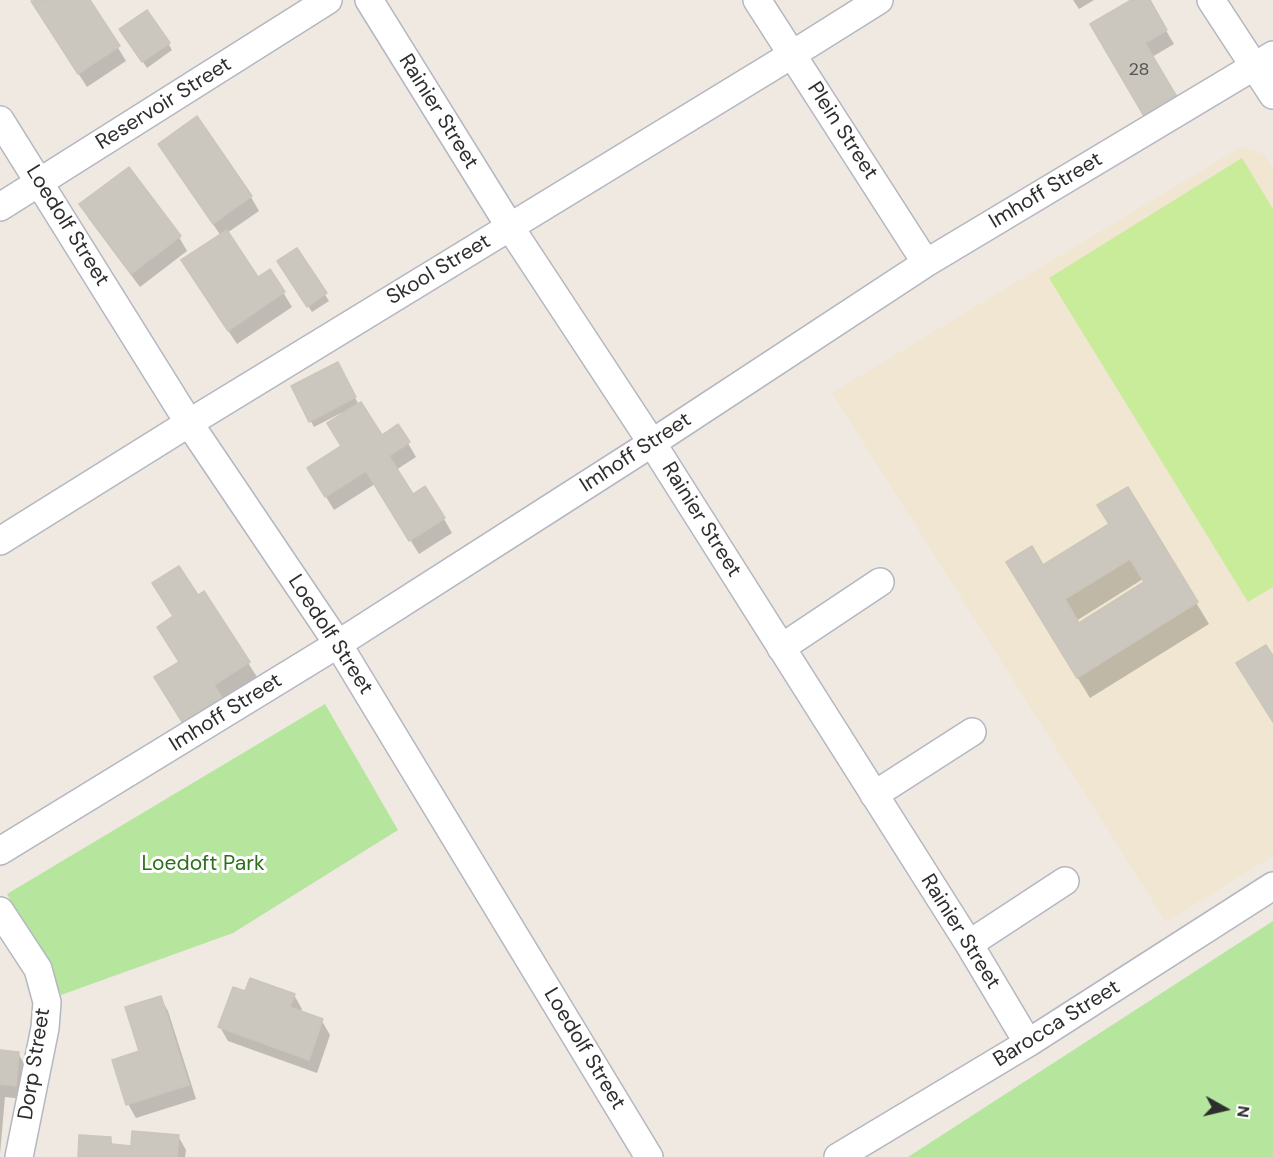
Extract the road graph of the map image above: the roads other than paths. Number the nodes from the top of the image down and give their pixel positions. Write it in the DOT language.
graph roads {
  1 [pos="328,0"];
  2 [pos="369,0"];
  3 [pos="757,0"];
  4 [pos="879,0"];
  5 [pos="1211,0"];
  6 [pos="793,54"];
  7 [pos="1264,60"];
  8 [pos="1273,94"];
  9 [pos="0,120"];
  10 [pos="40,183"];
  11 [pos="0,207"];
  12 [pos="510,227"];
  13 [pos="926,263"];
  14 [pos="189,423"];
  15 [pos="652,443"];
  16 [pos="0,541"];
  17 [pos="880,582"];
  18 [pos="338,644"];
  19 [pos="781,648"];
  20 [pos="972,732"];
  21 [pos="874,795"];
  22 [pos="0,851"];
  23 [pos="1065,881"];
  24 [pos="1273,886"];
  25 [pos="0,911"];
  26 [pos="969,944"];
  27 [pos="1028,1043"];
  28 [pos="20,1157"];
  29 [pos="649,1157"];
  30 [pos="838,1157"];
  1 -- 10 [label="street, Reservoir Street"];
  2 -- 12 [label="street, Rainier Street"];
  3 -- 6 [label="street, Plein Street"];
  4 -- 6 [label="street, Skool Street"];
  5 -- 7 [label="street"];
  6 -- 12 [label="street, Skool Street"];
  6 -- 13 [label="street, Plein Street"];
  7 -- 8 [label="street"];
  7 -- 13 [label="street, Imhoff Street"];
  9 -- 10 [label="street, Loedolf Street"];
  10 -- 11 [label="street, Reservoir Street"];
  10 -- 14 [label="street, Loedolf Street"];
  12 -- 14 [label="street, Skool Street"];
  12 -- 15 [label="street, Rainier Street"];
  13 -- 15 [label="street, Imhoff Street"];
  14 -- 16 [label="street, Skool Street"];
  14 -- 18 [label="street, Loedolf Street"];
  15 -- 18 [label="street, Imhoff Street"];
  15 -- 19 [label="street, Rainier Street"];
  17 -- 19 [label="street"];
  18 -- 22 [label="street, Imhoff Street"];
  18 -- 29 [label="street, Loedolf Street"];
  19 -- 21 [label="street, Rainier Street"];
  20 -- 21 [label="street"];
  21 -- 26 [label="street, Rainier Street"];
  23 -- 26 [label="street"];
  24 -- 27 [label="street, Barocca Street"];
  25 -- 28 [label="street, Dorp Street"];
  26 -- 27 [label="street, Rainier Street"];
  27 -- 30 [label="street, Barocca Street"];
}
